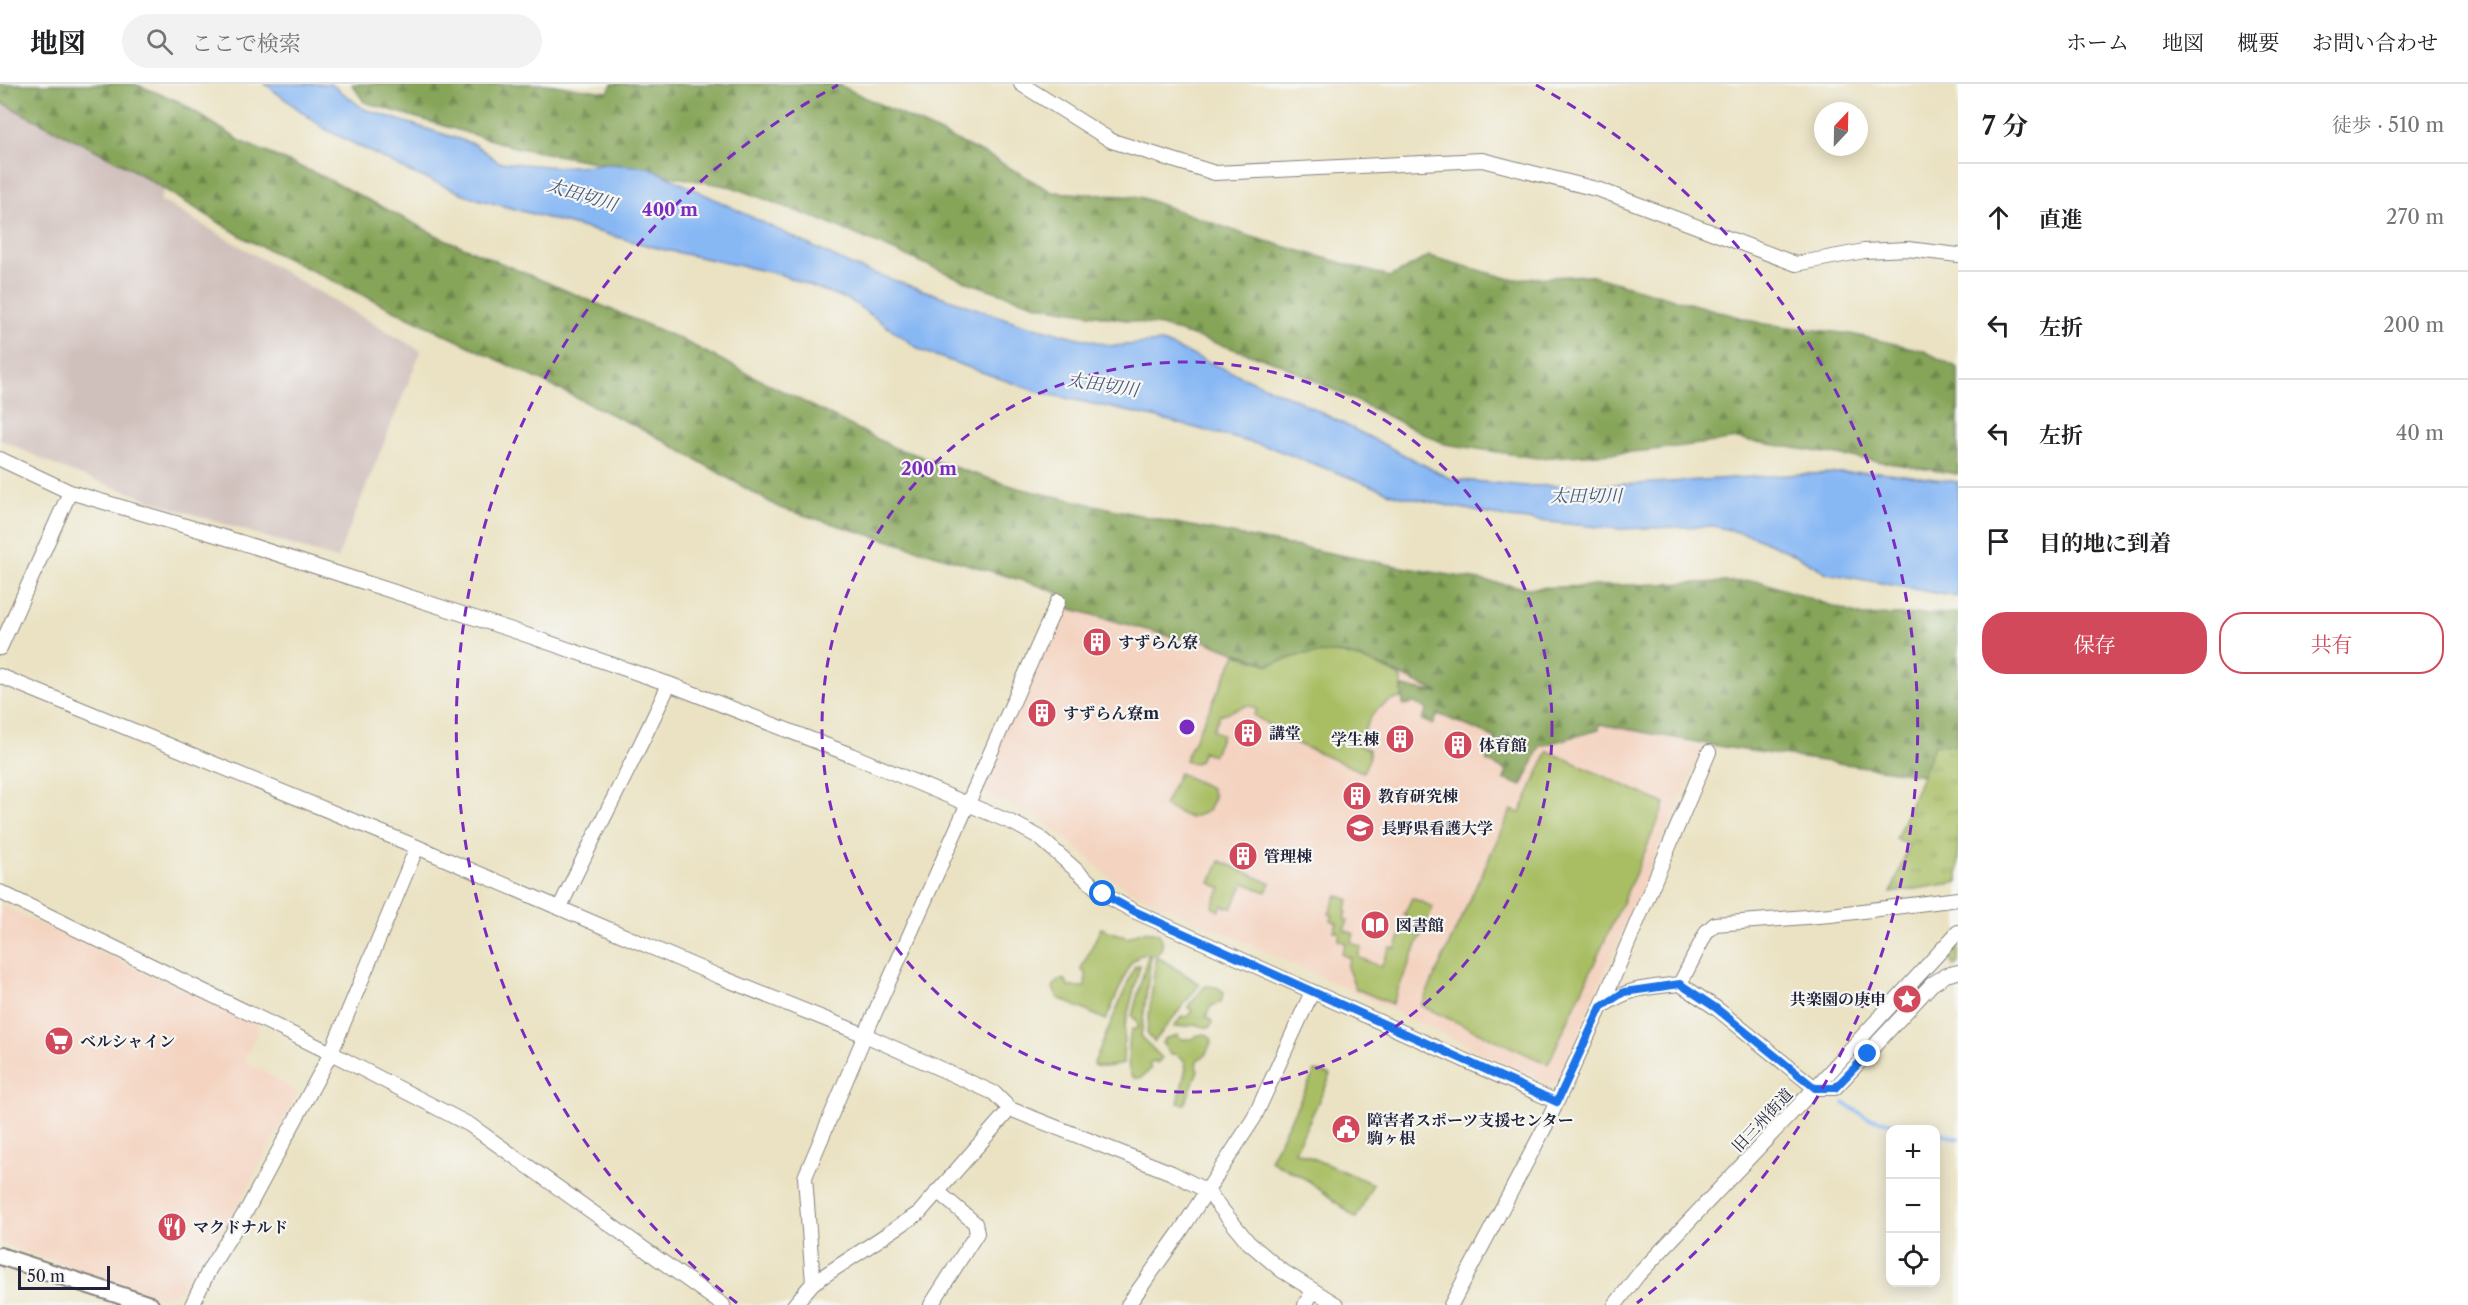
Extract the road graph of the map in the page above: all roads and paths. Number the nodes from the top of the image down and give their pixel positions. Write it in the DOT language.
graph roads {
  1 [pos="1021,84"];
  2 [pos="1958,255"];
  3 [pos="0,459"];
  4 [pos="70,492"];
  5 [pos="1058,600"];
  6 [pos="0,648"];
  7 [pos="0,676"];
  8 [pos="669,684"];
  9 [pos="1709,752"];
  10 [pos="966,806"];
  11 [pos="417,847"];
  12 [pos="0,892"];
  13 [pos="1958,899"];
  14 [pos="560,907"];
  15 [pos="1958,932"];
  16 [pos="1958,972"];
  17 [pos="1680,984"];
  18 [pos="1312,992"];
  19 [pos="1601,1007"];
  20 [pos="865,1035"];
  21 [pos="331,1053"];
  22 [pos="1815,1088"];
  23 [pos="1557,1102"];
  24 [pos="1010,1109"];
  25 [pos="937,1191"];
  26 [pos="1207,1191"];
  27 [pos="0,1257"];
  28 [pos="813,1283"];
  29 [pos="1313,1291"];
  30 [pos="150,1305"];
  31 [pos="192,1305"];
  32 [pos="723,1305"];
  33 [pos="794,1305"];
  34 [pos="931,1305"];
  35 [pos="1128,1305"];
  36 [pos="1305,1305"];
  37 [pos="1337,1305"];
  38 [pos="1451,1305"];
  39 [pos="1615,1305"];
  1 -- 2 [label="street"];
  3 -- 4 [label="street"];
  4 -- 6 [label="street"];
  4 -- 8 [label="street"];
  5 -- 10 [label="street"];
  7 -- 11 [label="street"];
  8 -- 10 [label="street"];
  8 -- 14 [label="street"];
  9 -- 19 [label="street"];
  10 -- 18 [label="street"];
  10 -- 20 [label="street"];
  11 -- 14 [label="street"];
  11 -- 21 [label="street"];
  12 -- 21 [label="street"];
  13 -- 17 [label="street"];
  14 -- 20 [label="street"];
  15 -- 22 [label="street, 旧三州街道"];
  16 -- 22 [label="street"];
  17 -- 19 [label="street"];
  17 -- 22 [label="street"];
  18 -- 23 [label="street"];
  18 -- 26 [label="street"];
  19 -- 23 [label="street"];
  20 -- 24 [label="street"];
  20 -- 28 [label="street"];
  21 -- 31 [label="street"];
  21 -- 32 [label="street"];
  22 -- 39 [label="street, 旧三州街道"];
  23 -- 38 [label="street"];
  24 -- 25 [label="street"];
  24 -- 26 [label="street"];
  25 -- 28 [label="street"];
  25 -- 34 [label="street"];
  26 -- 29 [label="street"];
  26 -- 35 [label="street"];
  27 -- 30 [label="main road"];
  28 -- 33 [label="street"];
  29 -- 36 [label="street"];
  29 -- 37 [label="street"];
}
